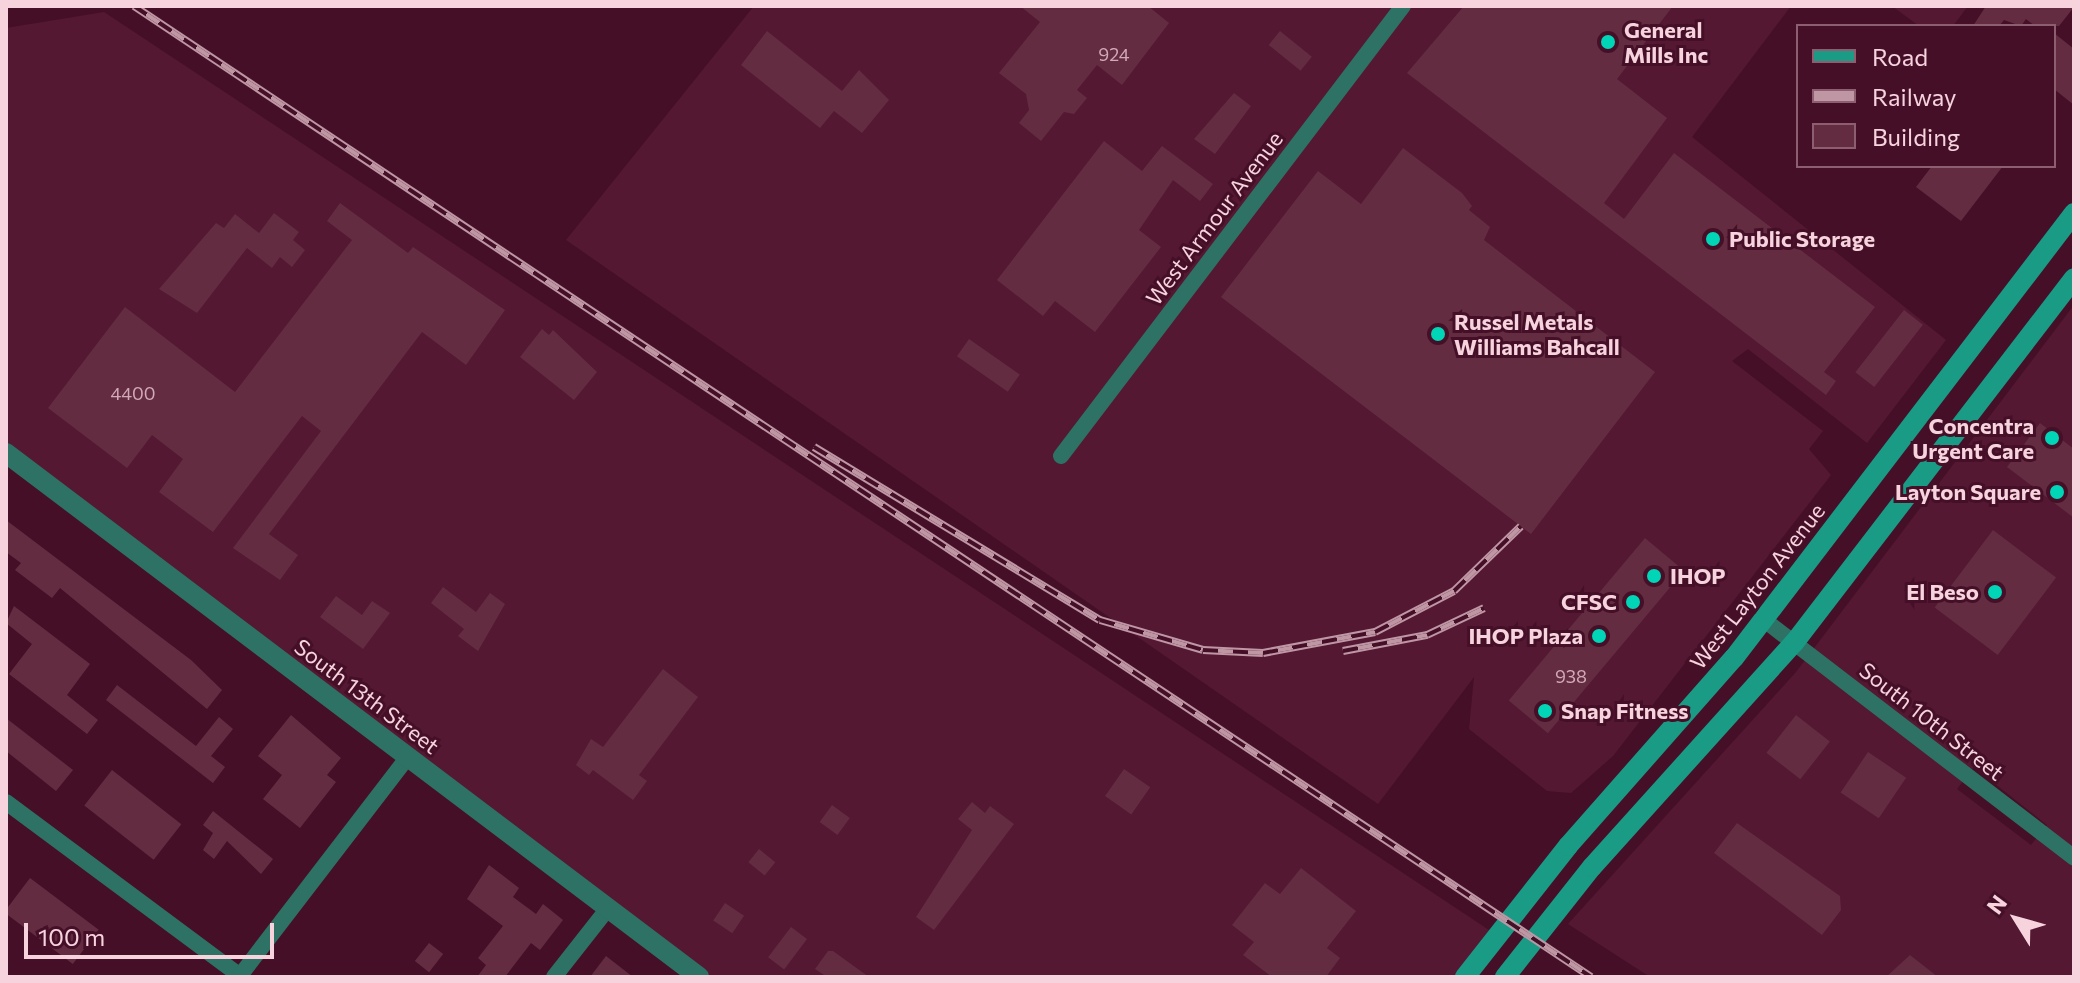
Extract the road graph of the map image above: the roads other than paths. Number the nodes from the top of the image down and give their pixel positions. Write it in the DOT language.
graph roads {
  1 [pos="1403,6"];
  2 [pos="2074,213"];
  3 [pos="2074,278"];
  4 [pos="6,453"];
  5 [pos="1061,456"];
  6 [pos="1763,619"];
  7 [pos="1794,643"];
  8 [pos="408,757"];
  9 [pos="6,802"];
  10 [pos="2074,858"];
  11 [pos="609,907"];
  12 [pos="240,976"];
  13 [pos="554,977"];
  14 [pos="699,977"];
  15 [pos="1465,977"];
  16 [pos="1505,977"];
  1 -- 5 [label="street, West Armour Avenue"];
  2 -- 6 [label="main road, West Layton Avenue"];
  3 -- 7 [label="main road"];
  4 -- 8 [label="street, South 13th Street"];
  6 -- 7 [label="street, South 10th Street"];
  6 -- 15 [label="main road, West Layton Avenue"];
  7 -- 10 [label="street, South 10th Street"];
  7 -- 16 [label="main road"];
  8 -- 11 [label="street, South 13th Street"];
  8 -- 12 [label="street"];
  9 -- 12 [label="street"];
  11 -- 13 [label="street"];
  11 -- 14 [label="street, South 13th Street"];
}
